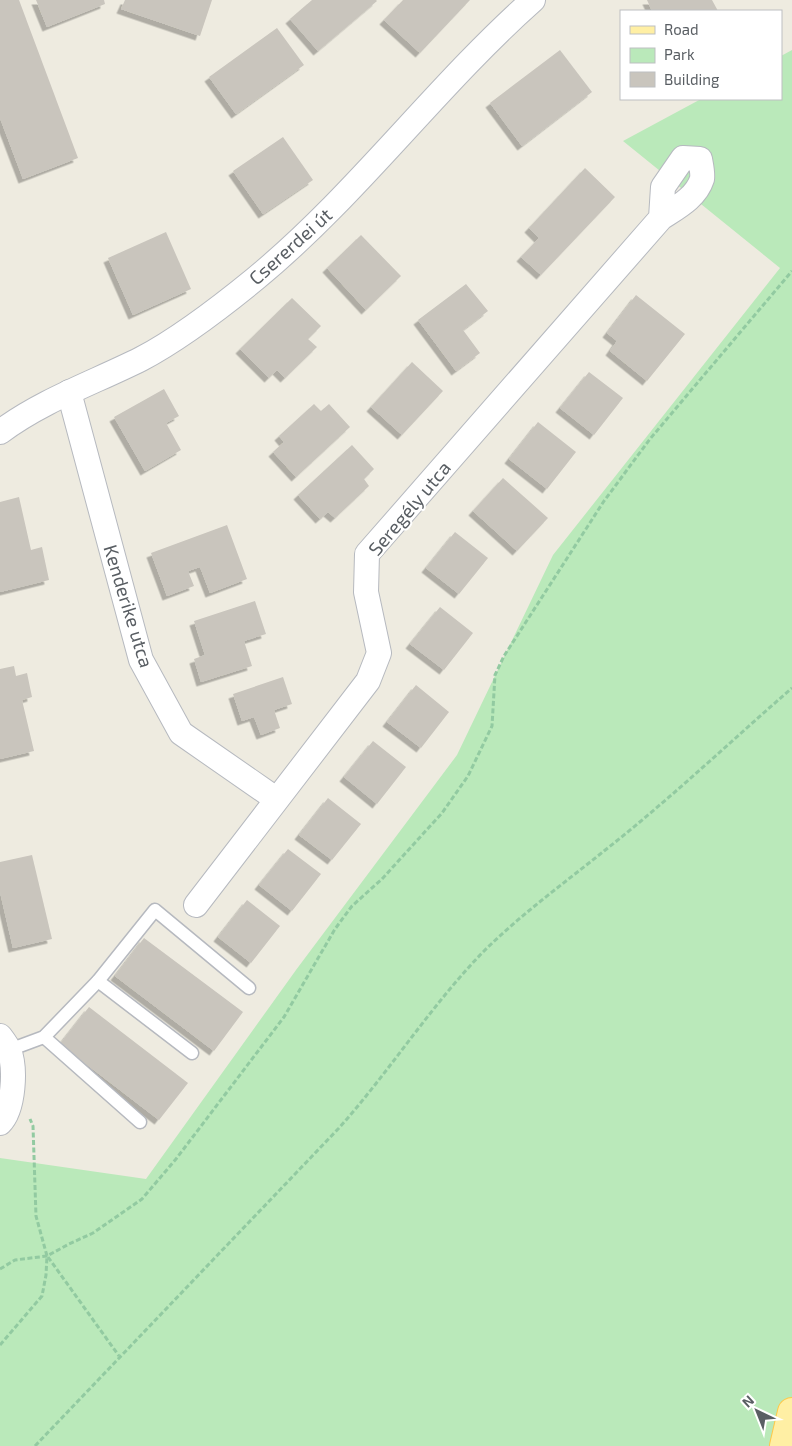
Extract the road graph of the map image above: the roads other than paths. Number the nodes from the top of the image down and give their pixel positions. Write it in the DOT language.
graph roads {
  1 [pos="534,0"];
  2 [pos="661,218"];
  3 [pos="69,392"];
  4 [pos="0,432"];
  5 [pos="276,799"];
  6 [pos="196,905"];
  7 [pos="98,981"];
  8 [pos="249,988"];
  9 [pos="44,1037"];
  10 [pos="4,1043"];
  11 [pos="192,1053"];
  12 [pos="140,1122"];
  13 [pos="0,1123"];
  14 [pos="792,1412"];
  15 [pos="784,1446"];
  1 -- 3 [label="street, Csererdei út"];
  2 -- 5 [label="street, Seregély utca"];
  3 -- 4 [label="street, Csererdei út"];
  3 -- 5 [label="street, Kenderike utca"];
  5 -- 6 [label="street, Seregély utca"];
  7 -- 8 [label="lane"];
  7 -- 9 [label="lane"];
  7 -- 11 [label="lane"];
  9 -- 10 [label="lane"];
  9 -- 12 [label="lane"];
  10 -- 13 [label="street"];
  14 -- 15 [label="main road"];
}
